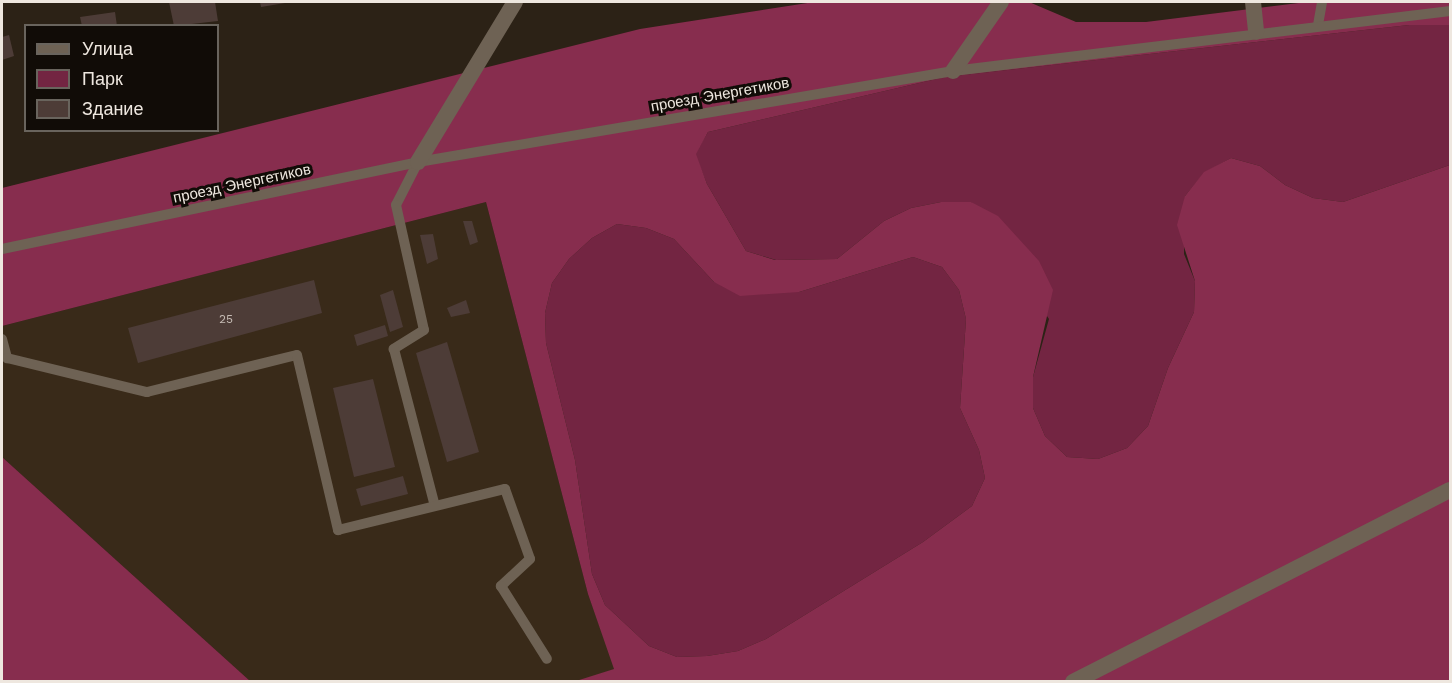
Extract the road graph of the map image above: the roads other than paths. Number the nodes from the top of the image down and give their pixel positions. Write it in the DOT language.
graph roads {
  1 [pos="515,2"];
  2 [pos="1001,2"];
  3 [pos="1253,2"];
  4 [pos="1322,2"];
  5 [pos="1450,11"];
  6 [pos="1318,25"];
  7 [pos="1256,32"];
  8 [pos="953,71"];
  9 [pos="418,162"];
  10 [pos="2,249"];
  11 [pos="2,339"];
  12 [pos="1450,490"];
  13 [pos="435,506"];
  14 [pos="547,659"];
  15 [pos="1073,681"];
  1 -- 9 [label="street"];
  2 -- 8 [label="street"];
  3 -- 7 [label="street"];
  4 -- 6 [label="lane"];
  5 -- 6 [label="lane, проезд Энергетиков"];
  6 -- 7 [label="lane, проезд Энергетиков"];
  7 -- 8 [label="lane, проезд Энергетиков"];
  8 -- 9 [label="lane, проезд Энергетиков"];
  9 -- 10 [label="lane, проезд Энергетиков"];
  9 -- 13 [label="lane"];
  11 -- 13 [label="lane"];
  12 -- 15 [label="street"];
  13 -- 14 [label="lane"];
}
